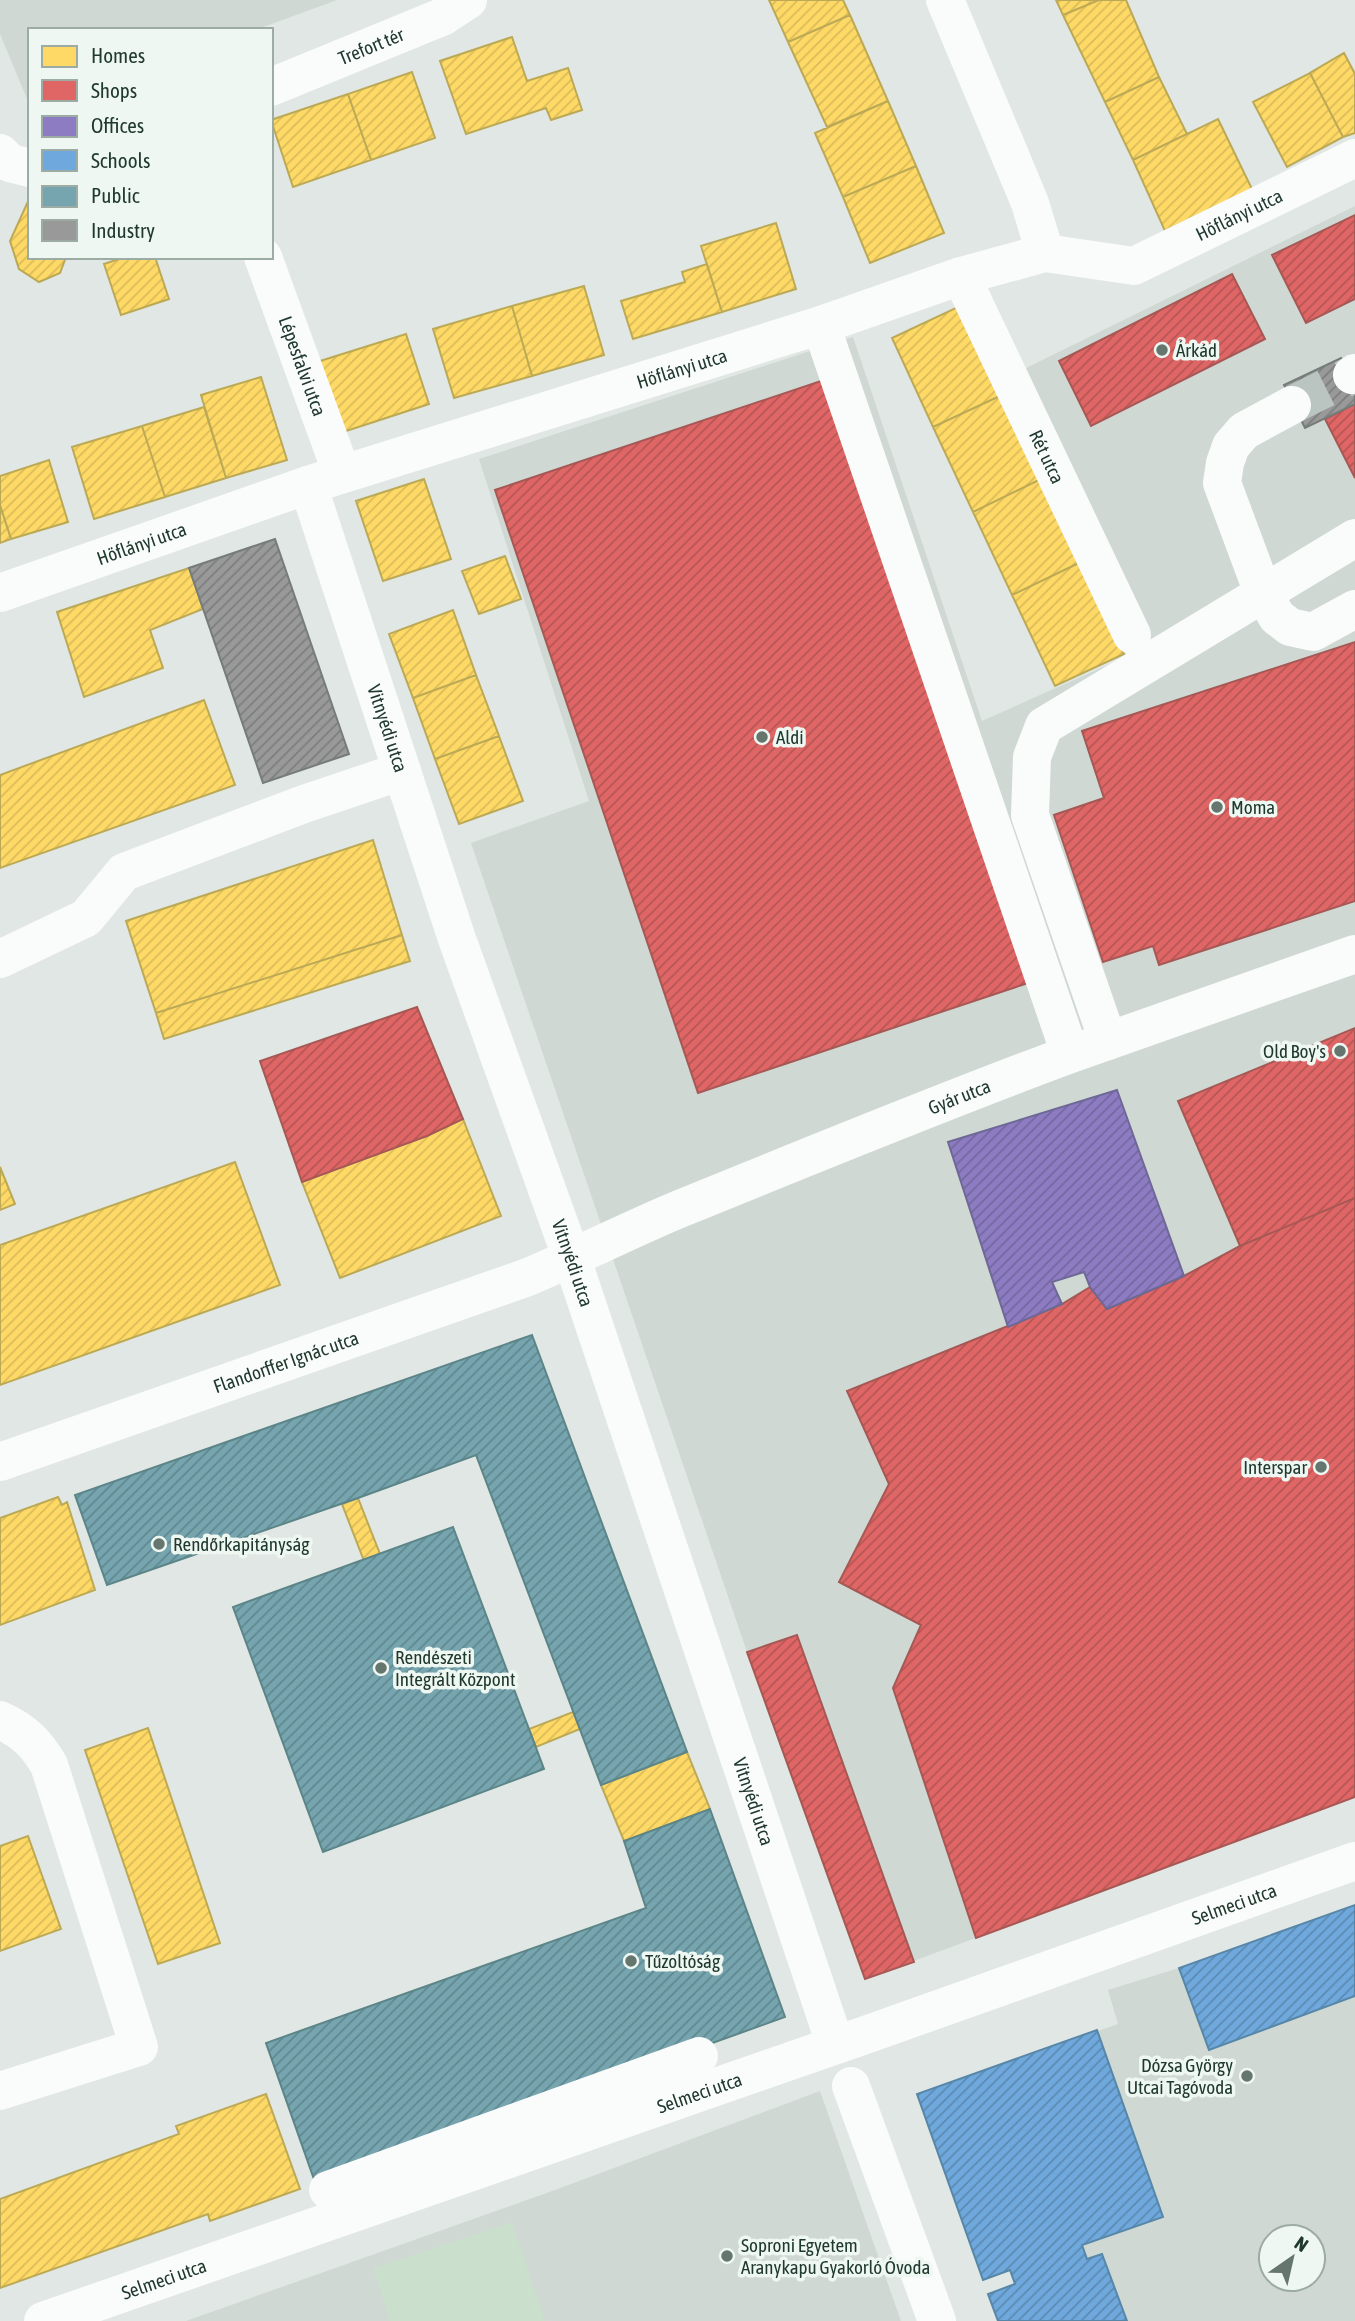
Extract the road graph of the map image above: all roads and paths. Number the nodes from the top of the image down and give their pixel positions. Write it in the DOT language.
graph roads {
  1 [pos="468,0"];
  2 [pos="945,0"];
  3 [pos="273,86"];
  4 [pos="0,153"];
  5 [pos="1355,158"];
  6 [pos="28,168"];
  7 [pos="1045,253"];
  8 [pos="264,259"];
  9 [pos="961,275"];
  10 [pos="821,325"];
  11 [pos="1292,405"];
  12 [pos="325,480"];
  13 [pos="1355,538"];
  14 [pos="0,593"];
  15 [pos="1263,593"];
  16 [pos="1355,609"];
  17 [pos="1132,635"];
  18 [pos="402,771"];
  19 [pos="1355,954"];
  20 [pos="0,959"];
  21 [pos="1108,1041"];
  22 [pos="1070,1054"];
  23 [pos="572,1259"];
  24 [pos="0,1462"];
  25 [pos="0,1720"];
  26 [pos="1355,1861"];
  27 [pos="835,2044"];
  28 [pos="699,2056"];
  29 [pos="851,2086"];
  30 [pos="0,2091"];
  31 [pos="328,2190"];
  32 [pos="43,2321"];
  33 [pos="937,2321"];
  1 -- 3 [label="street, Trefort tér"];
  2 -- 7 [label="street"];
  4 -- 6 [label="street"];
  5 -- 7 [label="street, Höflányi utca"];
  7 -- 9 [label="street, Höflányi utca"];
  8 -- 12 [label="street, Lépesfalvi utca"];
  9 -- 10 [label="street, Höflányi utca"];
  9 -- 17 [label="street, Rét utca"];
  10 -- 12 [label="street, Höflányi utca"];
  10 -- 22 [label="street"];
  11 -- 15 [label="street"];
  12 -- 14 [label="street, Höflányi utca"];
  12 -- 18 [label="street, Vitnyédi utca"];
  13 -- 15 [label="street"];
  15 -- 16 [label="street"];
  15 -- 21 [label="street"];
  18 -- 20 [label="street"];
  18 -- 23 [label="street, Vitnyédi utca"];
  19 -- 21 [label="street, Gyár utca"];
  21 -- 22 [label="street, Gyár utca"];
  22 -- 23 [label="street, Gyár utca"];
  23 -- 24 [label="street, Flandorffer Ignác utca"];
  23 -- 27 [label="street, Vitnyédi utca"];
  25 -- 30 [label="street"];
  26 -- 27 [label="street, Selmeci utca"];
  27 -- 32 [label="street, Selmeci utca"];
  28 -- 31 [label="street"];
  29 -- 33 [label="street"];
}
